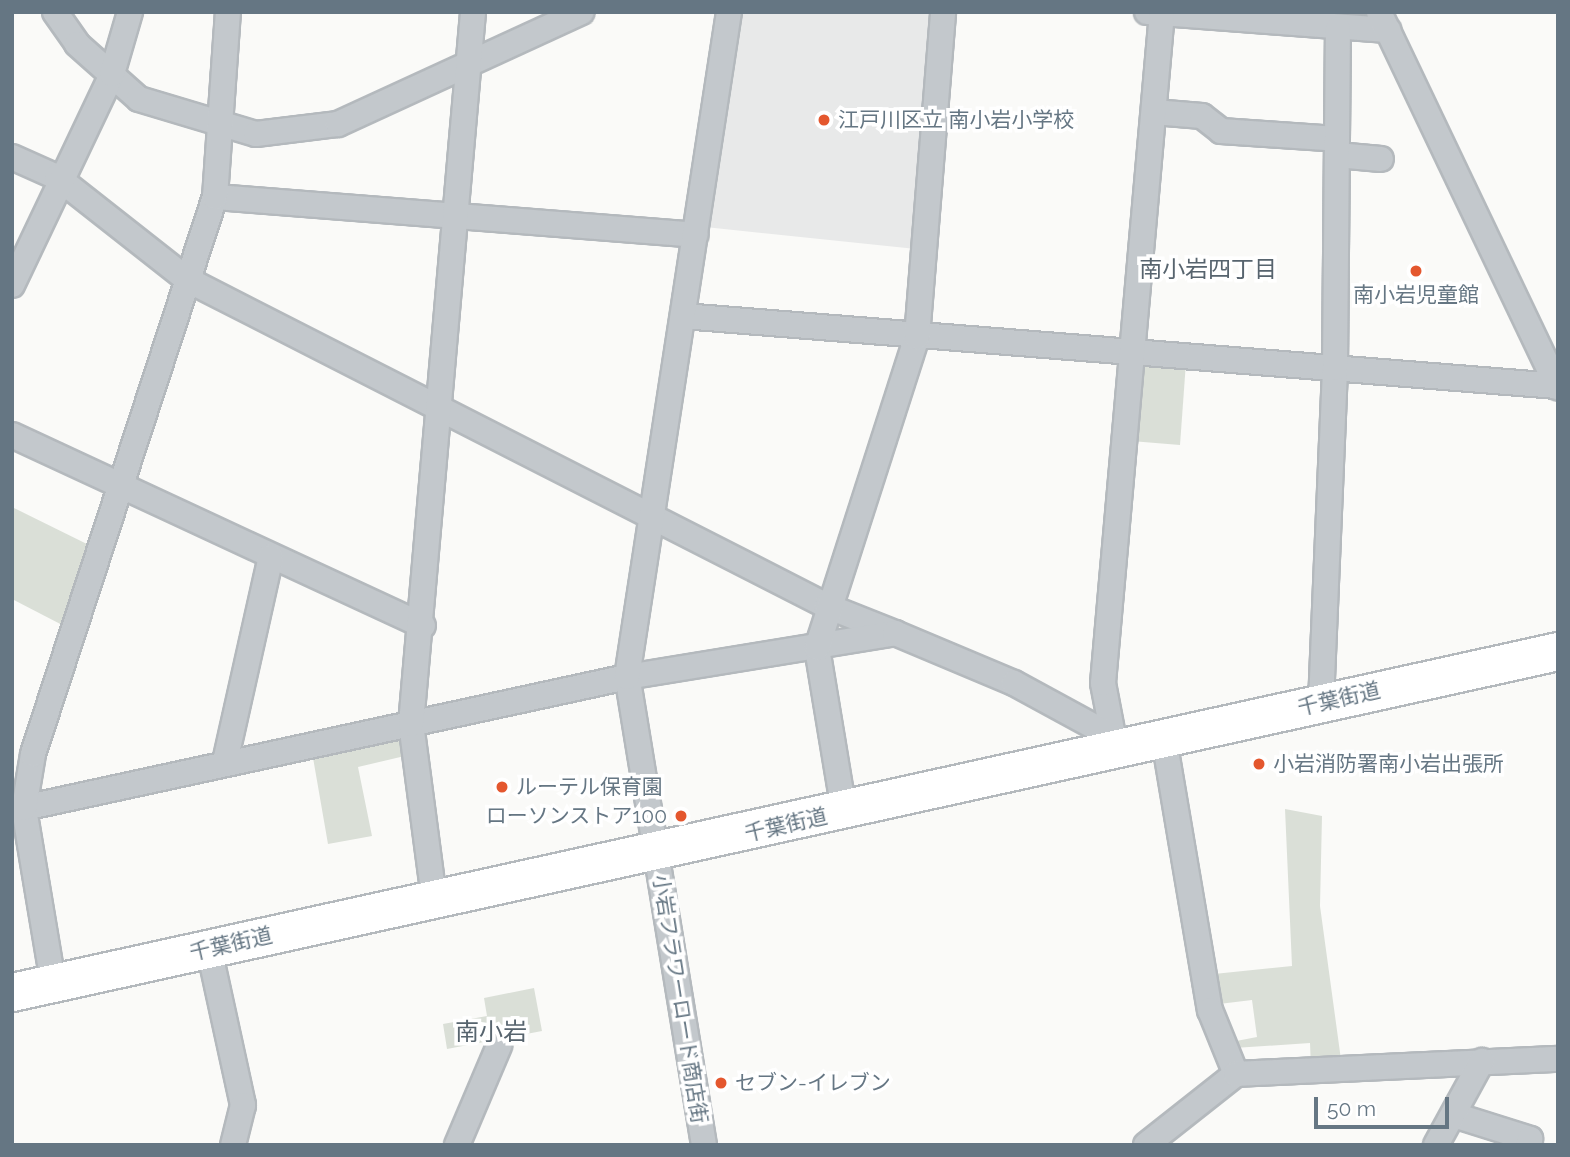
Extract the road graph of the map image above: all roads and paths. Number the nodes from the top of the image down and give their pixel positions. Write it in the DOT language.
graph roads {
  1 [pos="55,12"];
  2 [pos="130,12"];
  3 [pos="228,12"];
  4 [pos="474,12"];
  5 [pos="581,12"];
  6 [pos="729,12"];
  7 [pos="943,12"];
  8 [pos="1157,13"];
  9 [pos="1383,21"];
  10 [pos="1338,29"];
  11 [pos="470,59"];
  12 [pos="111,74"];
  13 [pos="1154,112"];
  14 [pos="220,127"];
  15 [pos="1337,147"];
  16 [pos="12,157"];
  17 [pos="1381,159"];
  18 [pos="57,177"];
  19 [pos="215,197"];
  20 [pos="454,214"];
  21 [pos="695,235"];
  22 [pos="188,280"];
  23 [pos="12,285"];
  24 [pos="683,316"];
  25 [pos="917,337"];
  26 [pos="1133,352"];
  27 [pos="1335,368"];
  28 [pos="1557,387"];
  29 [pos="440,408"];
  30 [pos="12,435"];
  31 [pos="120,485"];
  32 [pos="653,517"];
  33 [pos="271,557"];
  34 [pos="827,606"];
  35 [pos="423,626"];
  36 [pos="895,633"];
  37 [pos="817,648"];
  38 [pos="1558,651"];
  39 [pos="627,677"];
  40 [pos="1321,703"];
  41 [pos="411,724"];
  42 [pos="1164,739"];
  43 [pos="1114,743"];
  44 [pos="23,749"];
  45 [pos="225,762"];
  46 [pos="844,811"];
  47 [pos="20,813"];
  48 [pos="656,854"];
  49 [pos="433,898"];
  50 [pos="209,948"];
  51 [pos="53,982"];
  52 [pos="12,992"];
  53 [pos="499,1046"];
  54 [pos="1558,1059"];
  55 [pos="1482,1061"];
  56 [pos="1236,1074"];
  57 [pos="1454,1115"];
  58 [pos="233,1145"];
  59 [pos="457,1145"];
  60 [pos="704,1145"];
  61 [pos="1146,1145"];
  62 [pos="1437,1145"];
  63 [pos="1528,1145"];
  1 -- 12 [label="street"];
  2 -- 12 [label="street"];
  3 -- 14 [label="street"];
  4 -- 11 [label="street"];
  5 -- 11 [label="street"];
  6 -- 21 [label="street, 小岩フラワーロード商店街"];
  7 -- 25 [label="street"];
  8 -- 10 [label="street"];
  8 -- 13 [label="street"];
  9 -- 10 [label="street"];
  9 -- 28 [label="street"];
  10 -- 15 [label="street"];
  11 -- 14 [label="street"];
  11 -- 20 [label="street"];
  12 -- 14 [label="street"];
  12 -- 18 [label="street"];
  13 -- 15 [label="street"];
  13 -- 26 [label="street"];
  14 -- 19 [label="street"];
  15 -- 17 [label="street"];
  15 -- 27 [label="street"];
  16 -- 18 [label="street"];
  18 -- 22 [label="street"];
  18 -- 23 [label="street"];
  19 -- 20 [label="street"];
  19 -- 22 [label="street"];
  20 -- 21 [label="street"];
  20 -- 29 [label="street"];
  21 -- 24 [label="street, 小岩フラワーロード商店街"];
  22 -- 29 [label="street"];
  22 -- 31 [label="street"];
  24 -- 25 [label="street"];
  24 -- 32 [label="street, 小岩フラワーロード商店街"];
  25 -- 26 [label="street"];
  25 -- 34 [label="street"];
  26 -- 27 [label="street"];
  26 -- 43 [label="street"];
  27 -- 28 [label="street"];
  27 -- 40 [label="street"];
  29 -- 32 [label="street"];
  29 -- 35 [label="street"];
  30 -- 31 [label="street"];
  31 -- 33 [label="street"];
  31 -- 44 [label="street"];
  32 -- 34 [label="street"];
  32 -- 39 [label="street, 小岩フラワーロード商店街"];
  33 -- 35 [label="street"];
  33 -- 45 [label="street"];
  34 -- 36 [label="street"];
  34 -- 37 [label="street"];
  35 -- 41 [label="street"];
  36 -- 37 [label="street"];
  36 -- 43 [label="street"];
  37 -- 39 [label="street"];
  37 -- 46 [label="street"];
  38 -- 40 [label="highway, 千葉街道"];
  39 -- 41 [label="street"];
  39 -- 48 [label="street, 小岩フラワーロード商店街"];
  40 -- 42 [label="highway, 千葉街道"];
  41 -- 45 [label="street"];
  41 -- 49 [label="street"];
  42 -- 43 [label="highway, 千葉街道"];
  42 -- 56 [label="street"];
  43 -- 46 [label="highway, 千葉街道"];
  44 -- 47 [label="street"];
  45 -- 47 [label="street"];
  46 -- 48 [label="highway, 千葉街道"];
  47 -- 51 [label="street"];
  48 -- 49 [label="highway, 千葉街道"];
  48 -- 60 [label="street, 小岩フラワーロード商店街"];
  49 -- 50 [label="highway, 千葉街道"];
  50 -- 51 [label="highway, 千葉街道"];
  50 -- 58 [label="street"];
  51 -- 52 [label="highway, 千葉街道"];
  53 -- 59 [label="street"];
  54 -- 55 [label="street"];
  55 -- 56 [label="street"];
  55 -- 57 [label="street"];
  56 -- 61 [label="street"];
  57 -- 62 [label="street"];
  57 -- 63 [label="street"];
}
